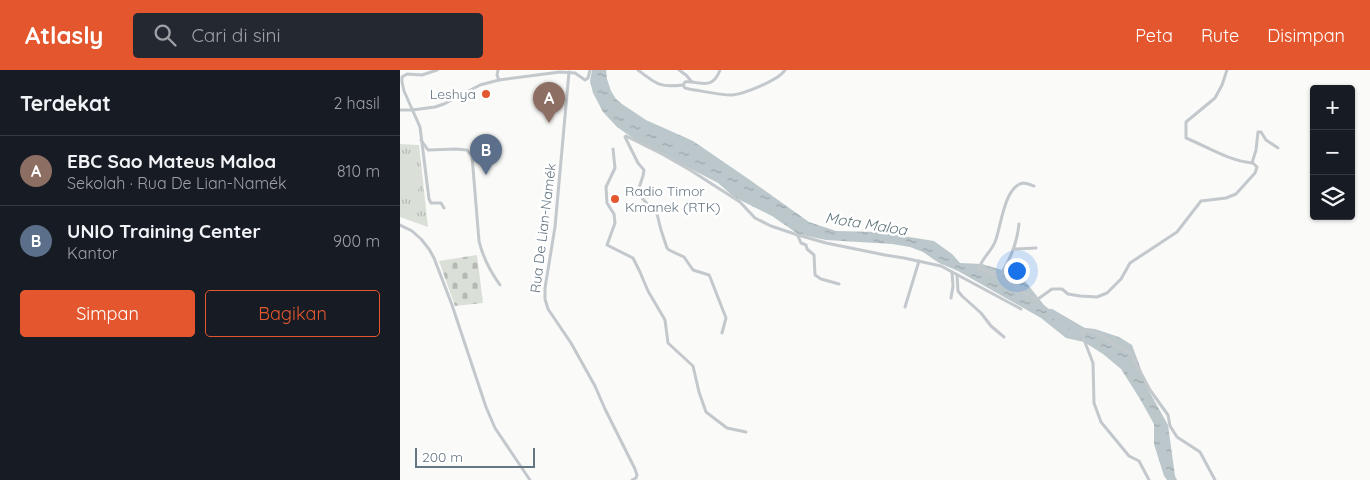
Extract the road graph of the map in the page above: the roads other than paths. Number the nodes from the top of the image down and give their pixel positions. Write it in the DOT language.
graph roads {
  1 [pos="437,70"];
  2 [pos="498,70"];
  3 [pos="590,70"];
  4 [pos="638,70"];
  5 [pos="679,70"];
  6 [pos="720,70"];
  7 [pos="786,70"];
  8 [pos="1227,70"];
  9 [pos="431,71"];
  10 [pos="570,72"];
  11 [pos="499,80"];
  12 [pos="692,83"];
  13 [pos="683,85"];
  14 [pos="400,110"];
  15 [pos="412,110"];
  16 [pos="421,140"];
  17 [pos="1278,148"];
  18 [pos="613,149"];
  19 [pos="1252,163"];
  20 [pos="1034,186"];
  21 [pos="444,208"];
  22 [pos="1019,224"];
  23 [pos="400,225"];
  24 [pos="798,235"];
  25 [pos="1036,248"];
  26 [pos="1014,249"];
  27 [pos="919,261"];
  28 [pos="952,272"];
  29 [pos="957,274"];
  30 [pos="1000,276"];
  31 [pos="838,284"];
  32 [pos="500,285"];
  33 [pos="951,298"];
  34 [pos="905,307"];
  35 [pos="1021,309"];
  36 [pos="722,333"];
  37 [pos="1004,337"];
  38 [pos="746,432"];
  39 [pos="530,480"];
  40 [pos="632,480"];
  41 [pos="1149,480"];
  42 [pos="1215,480"];
  1 -- 9 [label="street"];
  2 -- 11 [label="street"];
  3 -- 10 [label="street"];
  4 -- 13 [label="street"];
  5 -- 12 [label="street"];
  6 -- 12 [label="street"];
  7 -- 13 [label="street"];
  8 -- 19 [label="street"];
  9 -- 15 [label="street"];
  10 -- 11 [label="street"];
  10 -- 40 [label="street, Rua De Lian-Namék"];
  11 -- 15 [label="street"];
  12 -- 13 [label="street"];
  14 -- 15 [label="street"];
  15 -- 16 [label="street"];
  16 -- 21 [label="street"];
  16 -- 32 [label="street"];
  17 -- 19 [label="street"];
  18 -- 38 [label="street"];
  19 -- 30 [label="street"];
  20 -- 30 [label="street"];
  22 -- 26 [label="street"];
  23 -- 39 [label="street"];
  24 -- 27 [label="street"];
  24 -- 31 [label="street"];
  24 -- 36 [label="street"];
  25 -- 26 [label="street"];
  26 -- 30 [label="street"];
  27 -- 28 [label="street"];
  27 -- 34 [label="street"];
  28 -- 29 [label="street"];
  28 -- 33 [label="street"];
  29 -- 35 [label="street"];
  29 -- 37 [label="street"];
  41 -- 42 [label="street"];
}
